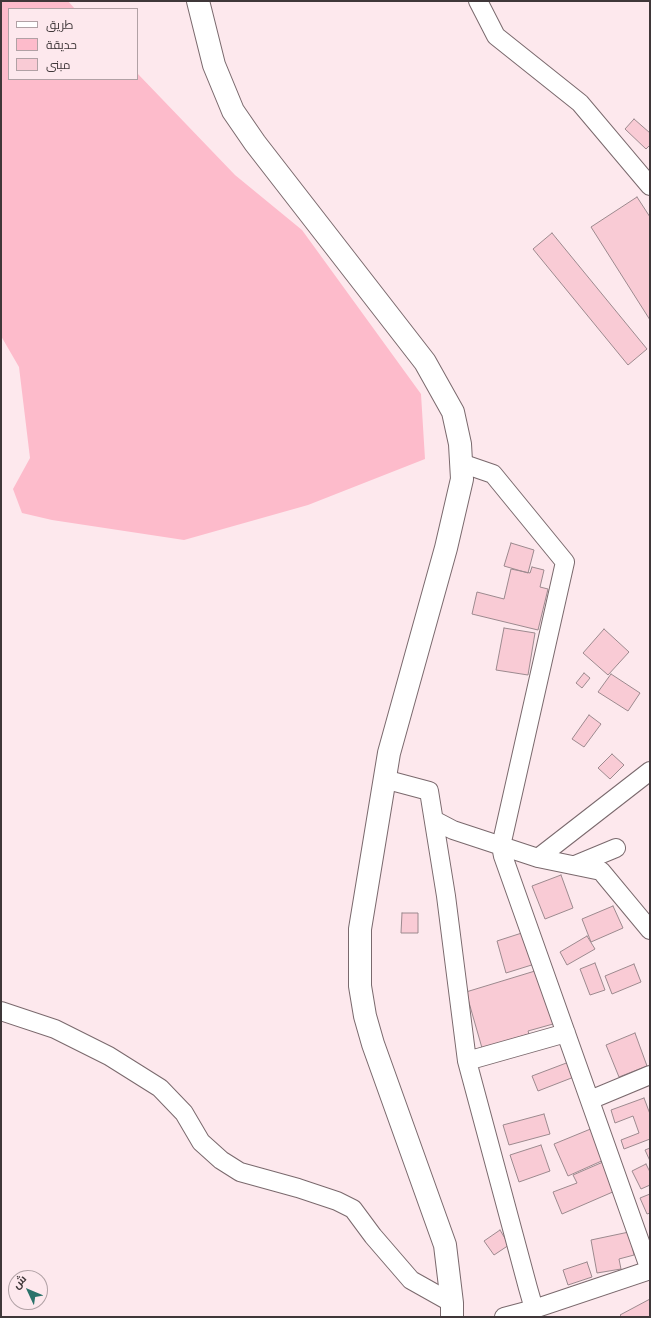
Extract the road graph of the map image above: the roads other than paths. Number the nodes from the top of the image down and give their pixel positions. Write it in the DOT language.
graph roads {
  1 [pos="198,1"];
  2 [pos="478,1"];
  3 [pos="650,186"];
  4 [pos="461,463"];
  5 [pos="650,771"];
  6 [pos="384,779"];
  7 [pos="434,820"];
  8 [pos="501,846"];
  9 [pos="616,848"];
  10 [pos="538,858"];
  11 [pos="575,865"];
  12 [pos="650,930"];
  13 [pos="1,1011"];
  14 [pos="566,1033"];
  15 [pos="466,1062"];
  16 [pos="650,1075"];
  17 [pos="590,1100"];
  18 [pos="650,1270"];
  19 [pos="534,1309"];
  20 [pos="452,1310"];
  21 [pos="504,1317"];
  1 -- 4 [label="main road"];
  2 -- 3 [label="street"];
  4 -- 6 [label="main road"];
  4 -- 8 [label="street"];
  5 -- 10 [label="street"];
  6 -- 7 [label="street"];
  6 -- 20 [label="main road"];
  7 -- 8 [label="street"];
  7 -- 15 [label="street"];
  8 -- 10 [label="street"];
  8 -- 14 [label="street"];
  9 -- 11 [label="street"];
  10 -- 11 [label="street"];
  11 -- 12 [label="street"];
  13 -- 20 [label="street"];
  14 -- 15 [label="street"];
  14 -- 17 [label="street"];
  15 -- 19 [label="street"];
  16 -- 17 [label="street"];
  17 -- 18 [label="street"];
  18 -- 19 [label="street"];
  19 -- 21 [label="street"];
}
